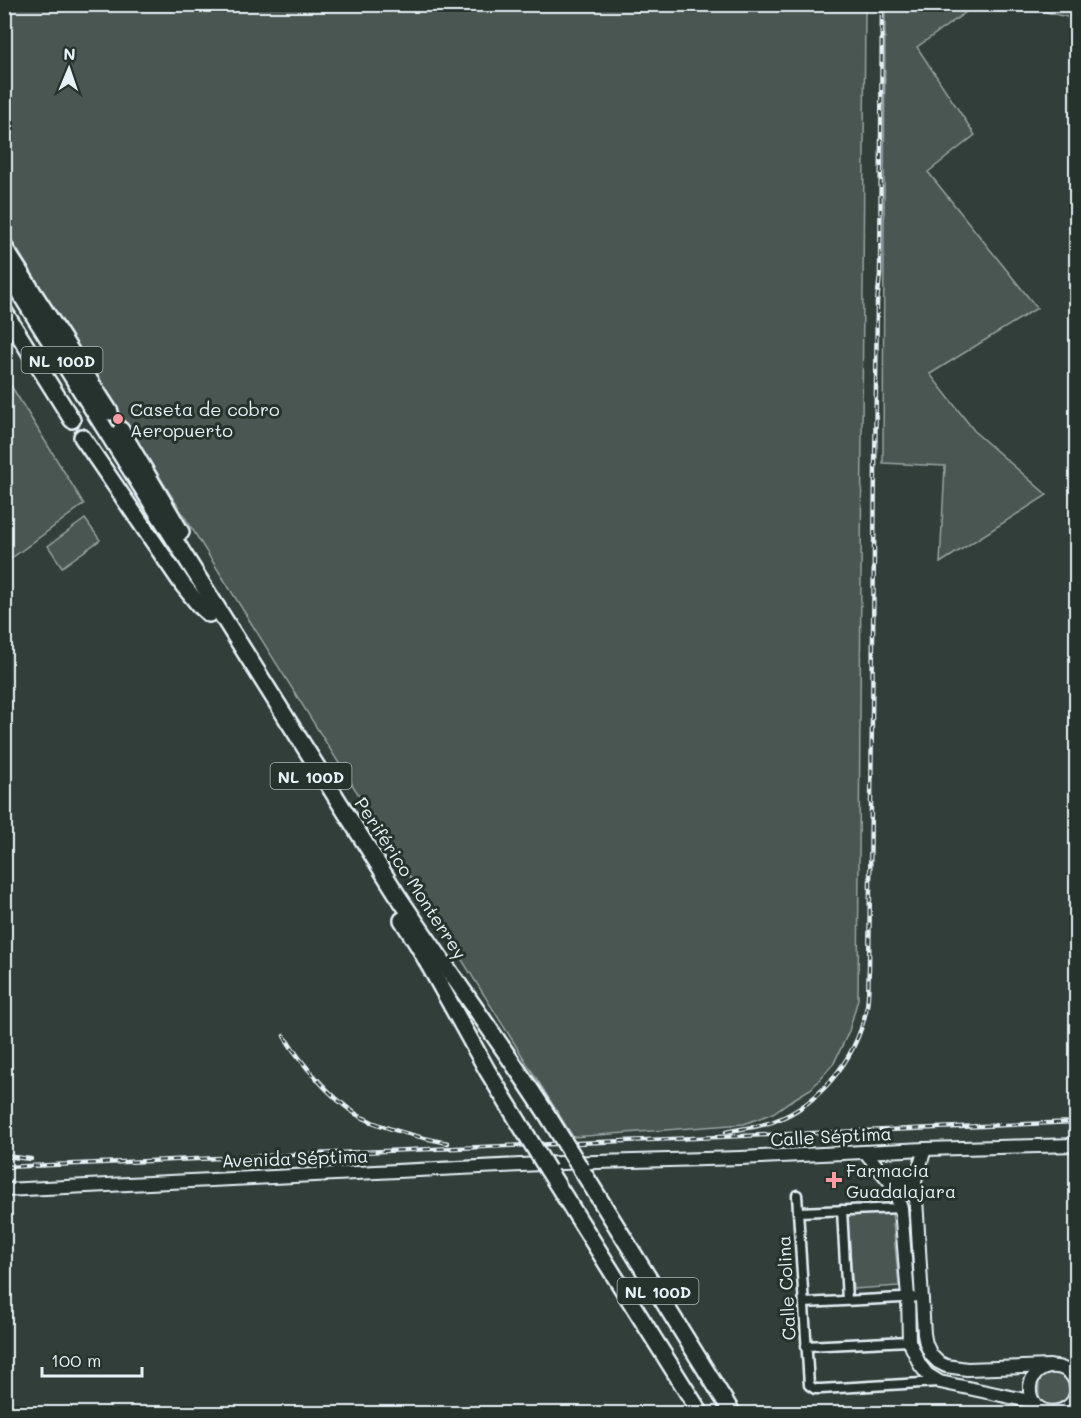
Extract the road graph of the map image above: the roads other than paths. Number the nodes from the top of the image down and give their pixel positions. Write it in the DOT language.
graph roads {
  1 [pos="4,248"];
  2 [pos="4,268"];
  3 [pos="4,288"];
  4 [pos="4,311"];
  5 [pos="110,412"];
  6 [pos="72,420"];
  7 [pos="121,430"];
  8 [pos="82,437"];
  9 [pos="215,614"];
  10 [pos="1077,1145"];
  11 [pos="925,1149"];
  12 [pos="865,1152"];
  13 [pos="585,1166"];
  14 [pos="915,1180"];
  15 [pos="891,1183"];
  16 [pos="4,1190"];
  17 [pos="797,1196"];
  18 [pos="901,1208"];
  19 [pos="842,1210"];
  20 [pos="798,1212"];
  21 [pos="908,1297"];
  22 [pos="921,1297"];
  23 [pos="847,1300"];
  24 [pos="804,1303"];
  25 [pos="909,1341"];
  26 [pos="806,1346"];
  27 [pos="1050,1366"];
  28 [pos="940,1382"];
  29 [pos="1077,1385"];
  30 [pos="1076,1396"];
  31 [pos="1034,1402"];
  32 [pos="1077,1406"];
  33 [pos="1046,1412"];
  34 [pos="701,1413"];
  35 [pos="734,1413"];
  1 -- 5 [label="highway"];
  2 -- 9 [label="highway, Periférico Monterrey / NL 100D"];
  3 -- 9 [label="highway, Periférico Monterrey / NL 100D"];
  4 -- 6 [label="highway"];
  7 -- 9 [label="highway"];
  8 -- 9 [label="highway"];
  9 -- 13 [label="highway, Periférico Monterrey / NL 100D, bridge"];
  9 -- 34 [label="highway, Periférico Monterrey / NL 100D, bridge"];
  10 -- 11 [label="street, Calle Séptima"];
  11 -- 12 [label="street, Calle Séptima"];
  11 -- 14 [label="street"];
  12 -- 13 [label="street, Calle Séptima"];
  12 -- 15 [label="street"];
  13 -- 16 [label="street, Avenida Séptima"];
  13 -- 35 [label="highway, Periférico Monterrey / NL 100D"];
  14 -- 15 [label="street"];
  14 -- 22 [label="street"];
  15 -- 18 [label="street"];
  17 -- 20 [label="street, Calle Colina"];
  18 -- 19 [label="street"];
  18 -- 21 [label="street"];
  19 -- 20 [label="street"];
  19 -- 23 [label="street"];
  20 -- 24 [label="street, Calle Colina"];
  21 -- 22 [label="street"];
  21 -- 23 [label="street"];
  21 -- 25 [label="street"];
  22 -- 27 [label="street"];
  23 -- 24 [label="street"];
  24 -- 26 [label="street, Calle Colina"];
  25 -- 26 [label="street"];
  25 -- 28 [label="street"];
  26 -- 28 [label="street, Calle Colina"];
  27 -- 29 [label="street"];
  27 -- 31 [label="street"];
  28 -- 31 [label="street"];
  30 -- 32 [label="street"];
  30 -- 33 [label="street"];
  31 -- 33 [label="street"];
}
